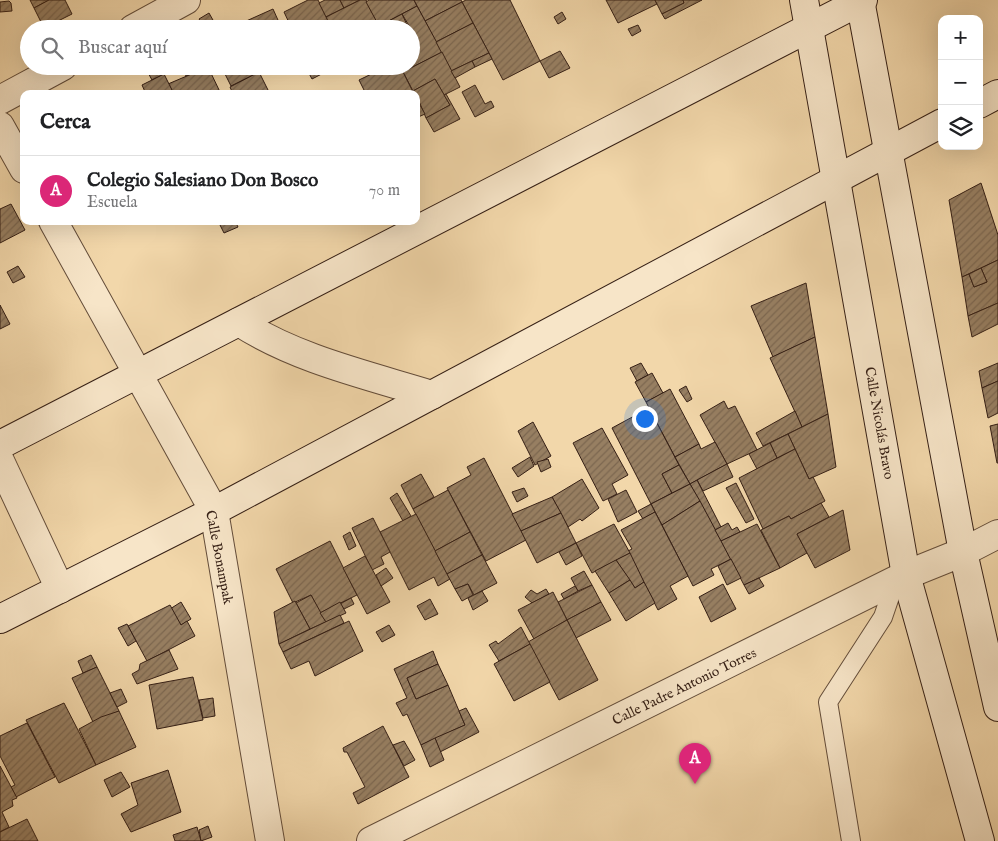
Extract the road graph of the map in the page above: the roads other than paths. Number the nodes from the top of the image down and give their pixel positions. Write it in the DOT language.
graph roads {
  1 [pos="186,0"];
  2 [pos="804,0"];
  3 [pos="861,0"];
  4 [pos="149,20"];
  5 [pos="809,28"];
  6 [pos="46,75"];
  7 [pos="998,94"];
  8 [pos="0,100"];
  9 [pos="983,102"];
  10 [pos="0,126"];
  11 [pos="938,126"];
  12 [pos="887,152"];
  13 [pos="20,162"];
  14 [pos="838,179"];
  15 [pos="54,225"];
  16 [pos="239,322"];
  17 [pos="138,374"];
  18 [pos="432,395"];
  19 [pos="0,445"];
  20 [pos="0,461"];
  21 [pos="214,511"];
  22 [pos="998,534"];
  23 [pos="963,552"];
  24 [pos="900,578"];
  25 [pos="60,589"];
  26 [pos="0,619"];
  27 [pos="998,707"];
  28 [pos="270,841"];
  29 [pos="371,841"];
  30 [pos="851,841"];
  31 [pos="980,841"];
  1 -- 4 [label="main road"];
  2 -- 5 [label="main road, Calle Nicolás Bravo"];
  3 -- 5 [label="main road"];
  3 -- 12 [label="main road"];
  5 -- 14 [label="main road, Calle Nicolás Bravo"];
  5 -- 16 [label="main road"];
  6 -- 8 [label="main road"];
  7 -- 9 [label="main road"];
  10 -- 13 [label="main road"];
  11 -- 12 [label="main road"];
  12 -- 14 [label="main road"];
  12 -- 23 [label="main road"];
  14 -- 18 [label="main road"];
  14 -- 24 [label="main road, Calle Nicolás Bravo"];
  15 -- 17 [label="main road, Calle Bonampak"];
  16 -- 17 [label="main road"];
  16 -- 18 [label="main road"];
  17 -- 19 [label="main road"];
  17 -- 21 [label="main road, Calle Bonampak"];
  18 -- 21 [label="main road"];
  20 -- 25 [label="main road"];
  21 -- 25 [label="main road"];
  21 -- 28 [label="main road, Calle Bonampak"];
  22 -- 23 [label="main road, Calle Padre Antonio Torres"];
  23 -- 24 [label="main road, Calle Padre Antonio Torres"];
  23 -- 27 [label="main road"];
  24 -- 29 [label="main road, Calle Padre Antonio Torres"];
  24 -- 30 [label="lane"];
  24 -- 31 [label="main road, Calle Nicolás Bravo"];
  25 -- 26 [label="main road"];
}
